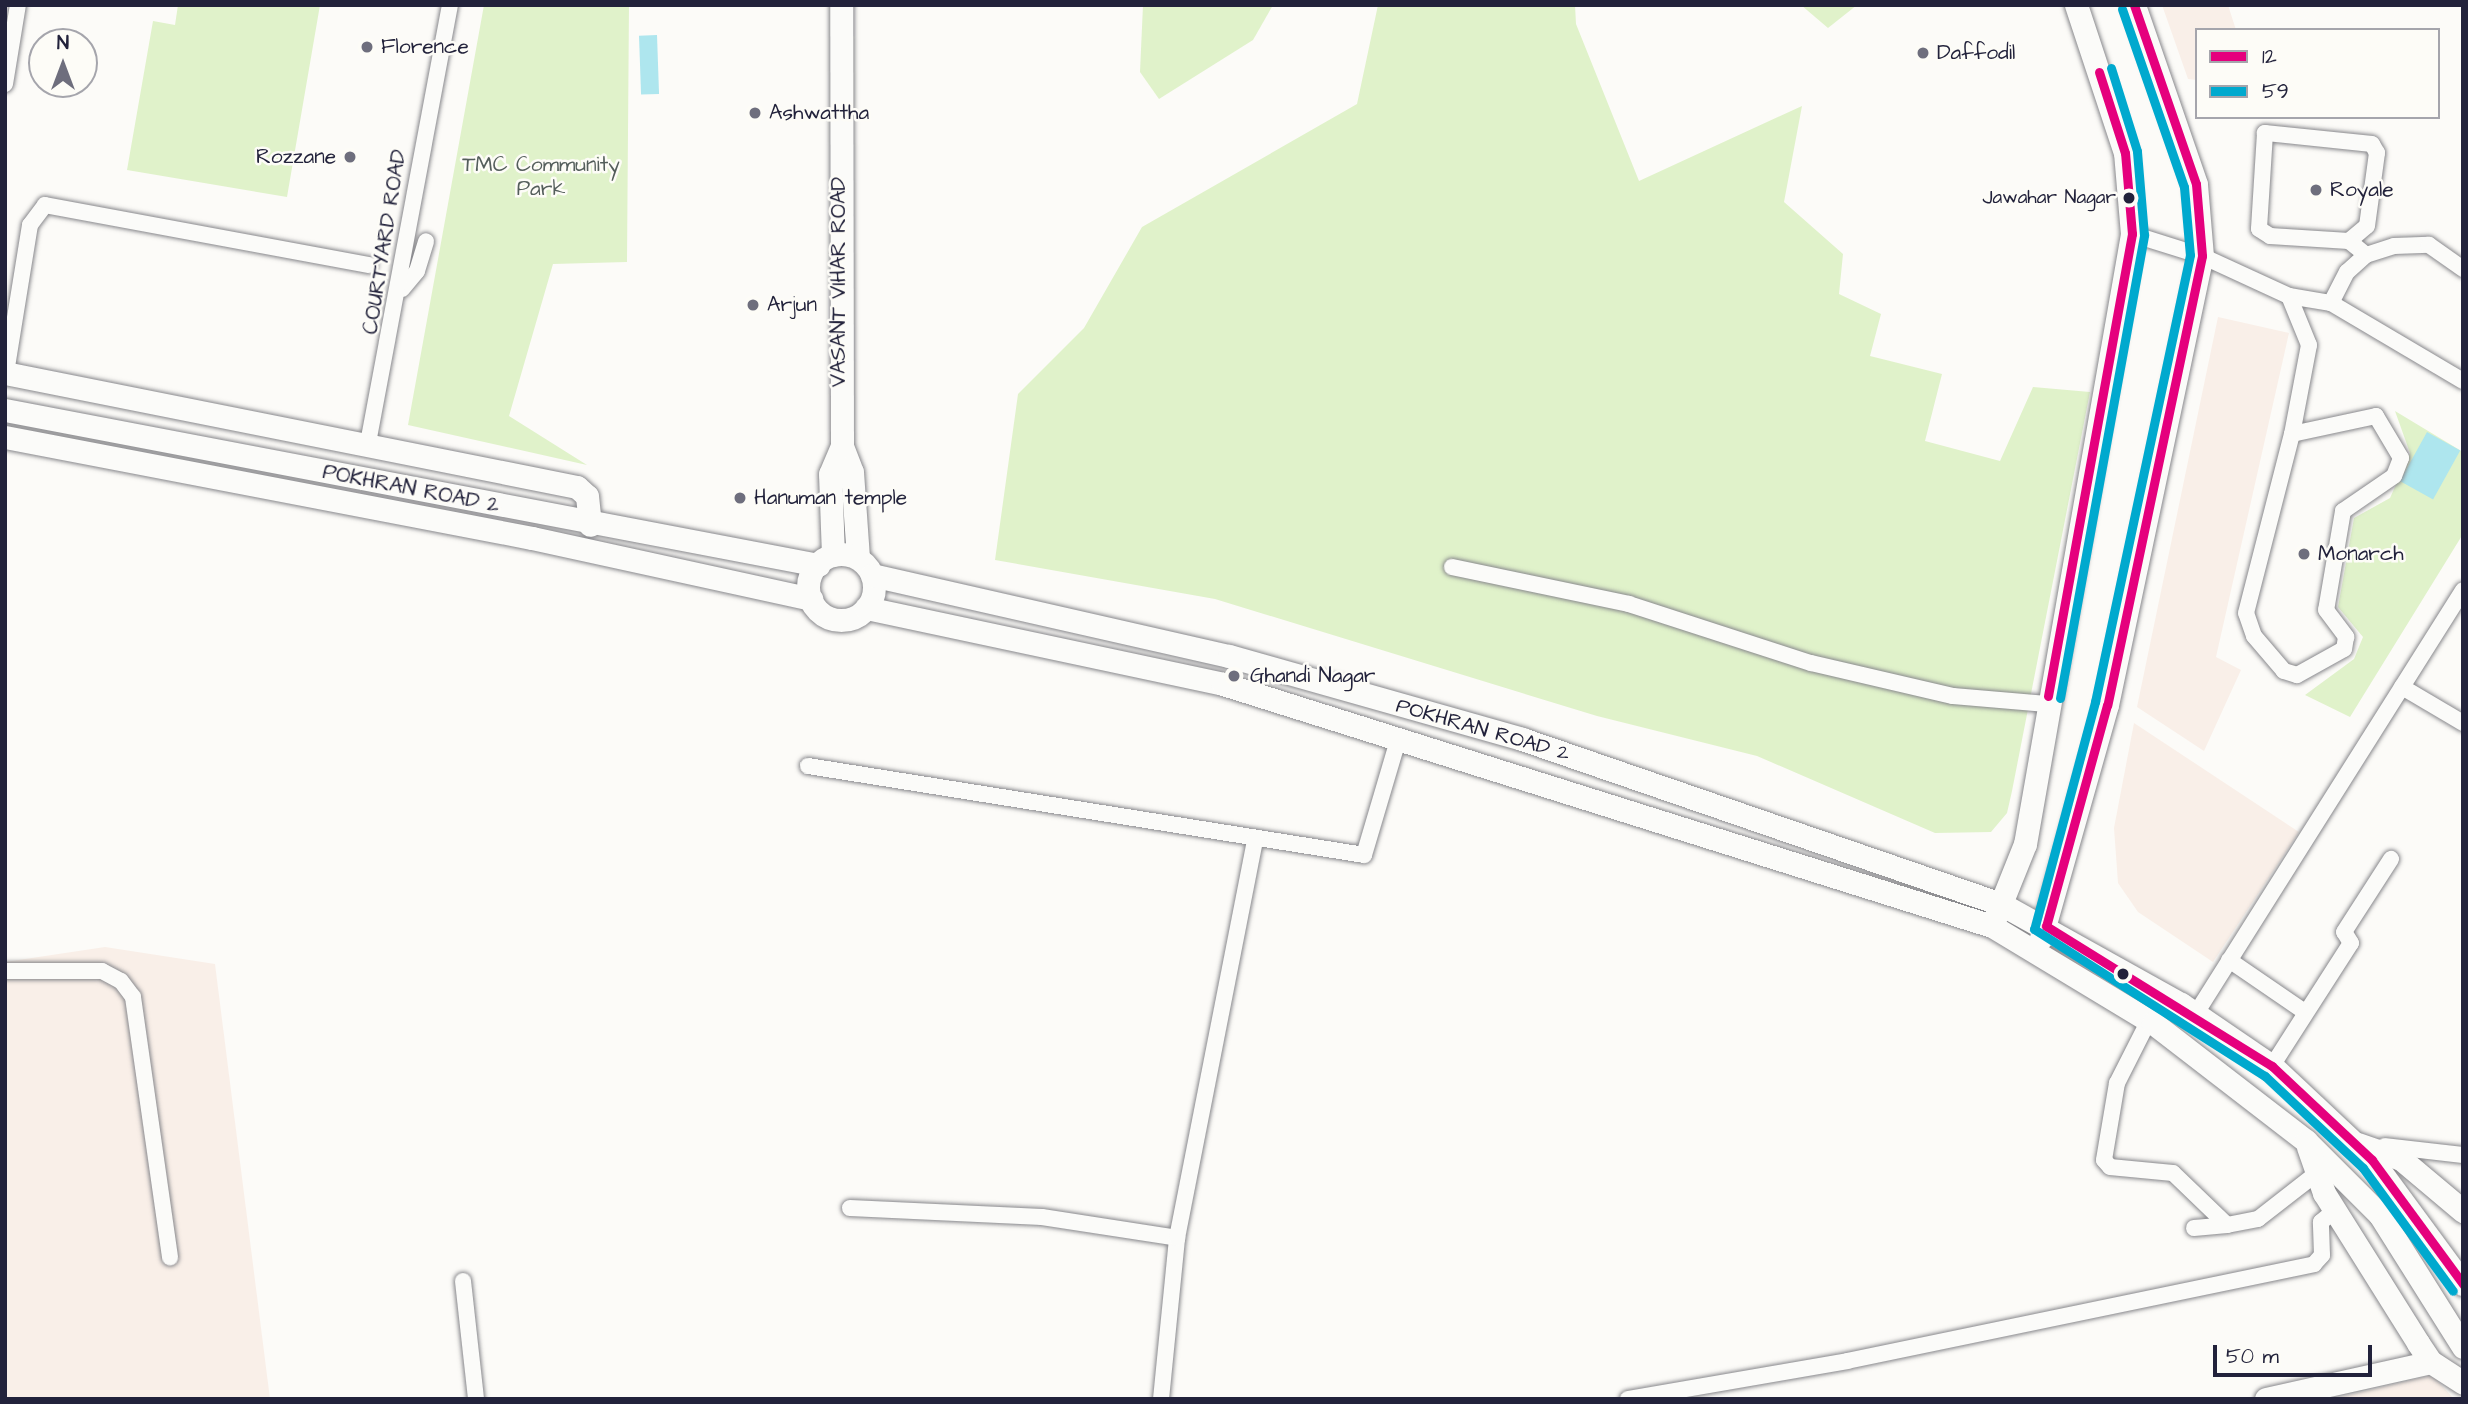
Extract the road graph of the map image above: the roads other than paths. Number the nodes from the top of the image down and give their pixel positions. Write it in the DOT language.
graph roads {
  1 [pos="18,5"];
  2 [pos="450,5"];
  3 [pos="841,5"];
  4 [pos="2076,5"];
  5 [pos="2134,5"];
  6 [pos="5,85"];
  7 [pos="2132,234"];
  8 [pos="426,241"];
  9 [pos="2349,241"];
  10 [pos="2366,255"];
  11 [pos="2202,256"];
  12 [pos="369,265"];
  13 [pos="2463,269"];
  14 [pos="402,289"];
  15 [pos="2289,296"];
  16 [pos="2331,303"];
  17 [pos="6,373"];
  18 [pos="2463,381"];
  19 [pos="5,410"];
  20 [pos="2292,434"];
  21 [pos="5,437"];
  22 [pos="368,443"];
  23 [pos="842,446"];
  24 [pos="590,525"];
  25 [pos="825,560"];
  26 [pos="865,567"];
  27 [pos="1452,567"];
  28 [pos="2463,590"];
  29 [pos="811,599"];
  30 [pos="866,608"];
  31 [pos="2402,688"];
  32 [pos="1338,689"];
  33 [pos="2047,704"];
  34 [pos="1331,715"];
  35 [pos="2463,723"];
  36 [pos="1399,737"];
  37 [pos="808,766"];
  38 [pos="1255,839"];
  39 [pos="2391,859"];
  40 [pos="2001,904"];
  41 [pos="1992,926"];
  42 [pos="2046,926"];
  43 [pos="2036,951"];
  44 [pos="2229,961"];
  45 [pos="5,971"];
  46 [pos="2305,1013"];
  47 [pos="2195,1015"];
  48 [pos="2149,1020"];
  49 [pos="2272,1066"];
  50 [pos="2306,1141"];
  51 [pos="2351,1141"];
  52 [pos="2463,1155"];
  53 [pos="2317,1173"];
  54 [pos="850,1208"];
  55 [pos="2334,1211"];
  56 [pos="2463,1211"];
  57 [pos="2227,1225"];
  58 [pos="2194,1228"];
  59 [pos="1177,1238"];
  60 [pos="170,1257"];
  61 [pos="463,1281"];
  62 [pos="2463,1284"];
  63 [pos="2458,1341"];
  64 [pos="2431,1362"];
  65 [pos="2463,1383"];
  66 [pos="476,1399"];
  67 [pos="1161,1399"];
  68 [pos="1628,1399"];
  69 [pos="2266,1399"];
  1 -- 6 [label="street"];
  2 -- 14 [label="street, COURTYARD ROAD"];
  3 -- 23 [label="main road, VASANT VIHAR ROAD"];
  4 -- 7 [label="main road"];
  5 -- 11 [label="main road"];
  7 -- 11 [label="street"];
  7 -- 33 [label="main road"];
  8 -- 14 [label="street"];
  9 -- 9 [label="street"];
  9 -- 10 [label="street"];
  10 -- 13 [label="street"];
  10 -- 16 [label="street"];
  11 -- 15 [label="street"];
  11 -- 42 [label="main road"];
  12 -- 17 [label="street"];
  14 -- 22 [label="street, COURTYARD ROAD"];
  15 -- 16 [label="street"];
  15 -- 20 [label="street"];
  16 -- 18 [label="street"];
  17 -- 22 [label="main road"];
  19 -- 24 [label="main road, POKHRAN ROAD 2"];
  20 -- 20 [label="street"];
  21 -- 29 [label="main road, POKHRAN ROAD 2"];
  22 -- 24 [label="main road"];
  23 -- 25 [label="main road, VASANT VIHAR ROAD"];
  23 -- 26 [label="main road"];
  24 -- 25 [label="main road, POKHRAN ROAD 2"];
  25 -- 26 [label="main road"];
  25 -- 29 [label="main road"];
  26 -- 30 [label="main road"];
  26 -- 32 [label="main road, POKHRAN ROAD 2"];
  27 -- 33 [label="street"];
  28 -- 31 [label="street"];
  29 -- 30 [label="main road"];
  30 -- 34 [label="main road, POKHRAN ROAD 2"];
  31 -- 35 [label="street"];
  31 -- 44 [label="street"];
  32 -- 34 [label="main road"];
  32 -- 40 [label="main road, POKHRAN ROAD 2"];
  33 -- 40 [label="main road"];
  34 -- 36 [label="main road, POKHRAN ROAD 2"];
  36 -- 38 [label="street"];
  36 -- 41 [label="main road, POKHRAN ROAD 2"];
  37 -- 38 [label="street"];
  38 -- 59 [label="street"];
  39 -- 46 [label="street"];
  40 -- 41 [label="main road"];
  40 -- 42 [label="main road, POKHRAN ROAD 2"];
  41 -- 43 [label="main road, POKHRAN ROAD 2"];
  42 -- 43 [label="main road"];
  42 -- 47 [label="main road"];
  43 -- 48 [label="main road"];
  44 -- 46 [label="street"];
  44 -- 47 [label="street"];
  45 -- 60 [label="street"];
  46 -- 49 [label="street"];
  47 -- 49 [label="main road"];
  48 -- 50 [label="main road"];
  48 -- 57 [label="street"];
  49 -- 51 [label="main road"];
  50 -- 53 [label="main road"];
  50 -- 63 [label="main road"];
  51 -- 52 [label="street"];
  51 -- 56 [label="main road"];
  51 -- 62 [label="main road"];
  53 -- 55 [label="main road"];
  53 -- 57 [label="street"];
  54 -- 59 [label="street"];
  55 -- 64 [label="main road"];
  55 -- 68 [label="street"];
  57 -- 58 [label="street"];
  59 -- 67 [label="street"];
  61 -- 66 [label="street"];
  64 -- 65 [label="main road"];
  64 -- 69 [label="main road"];
}
